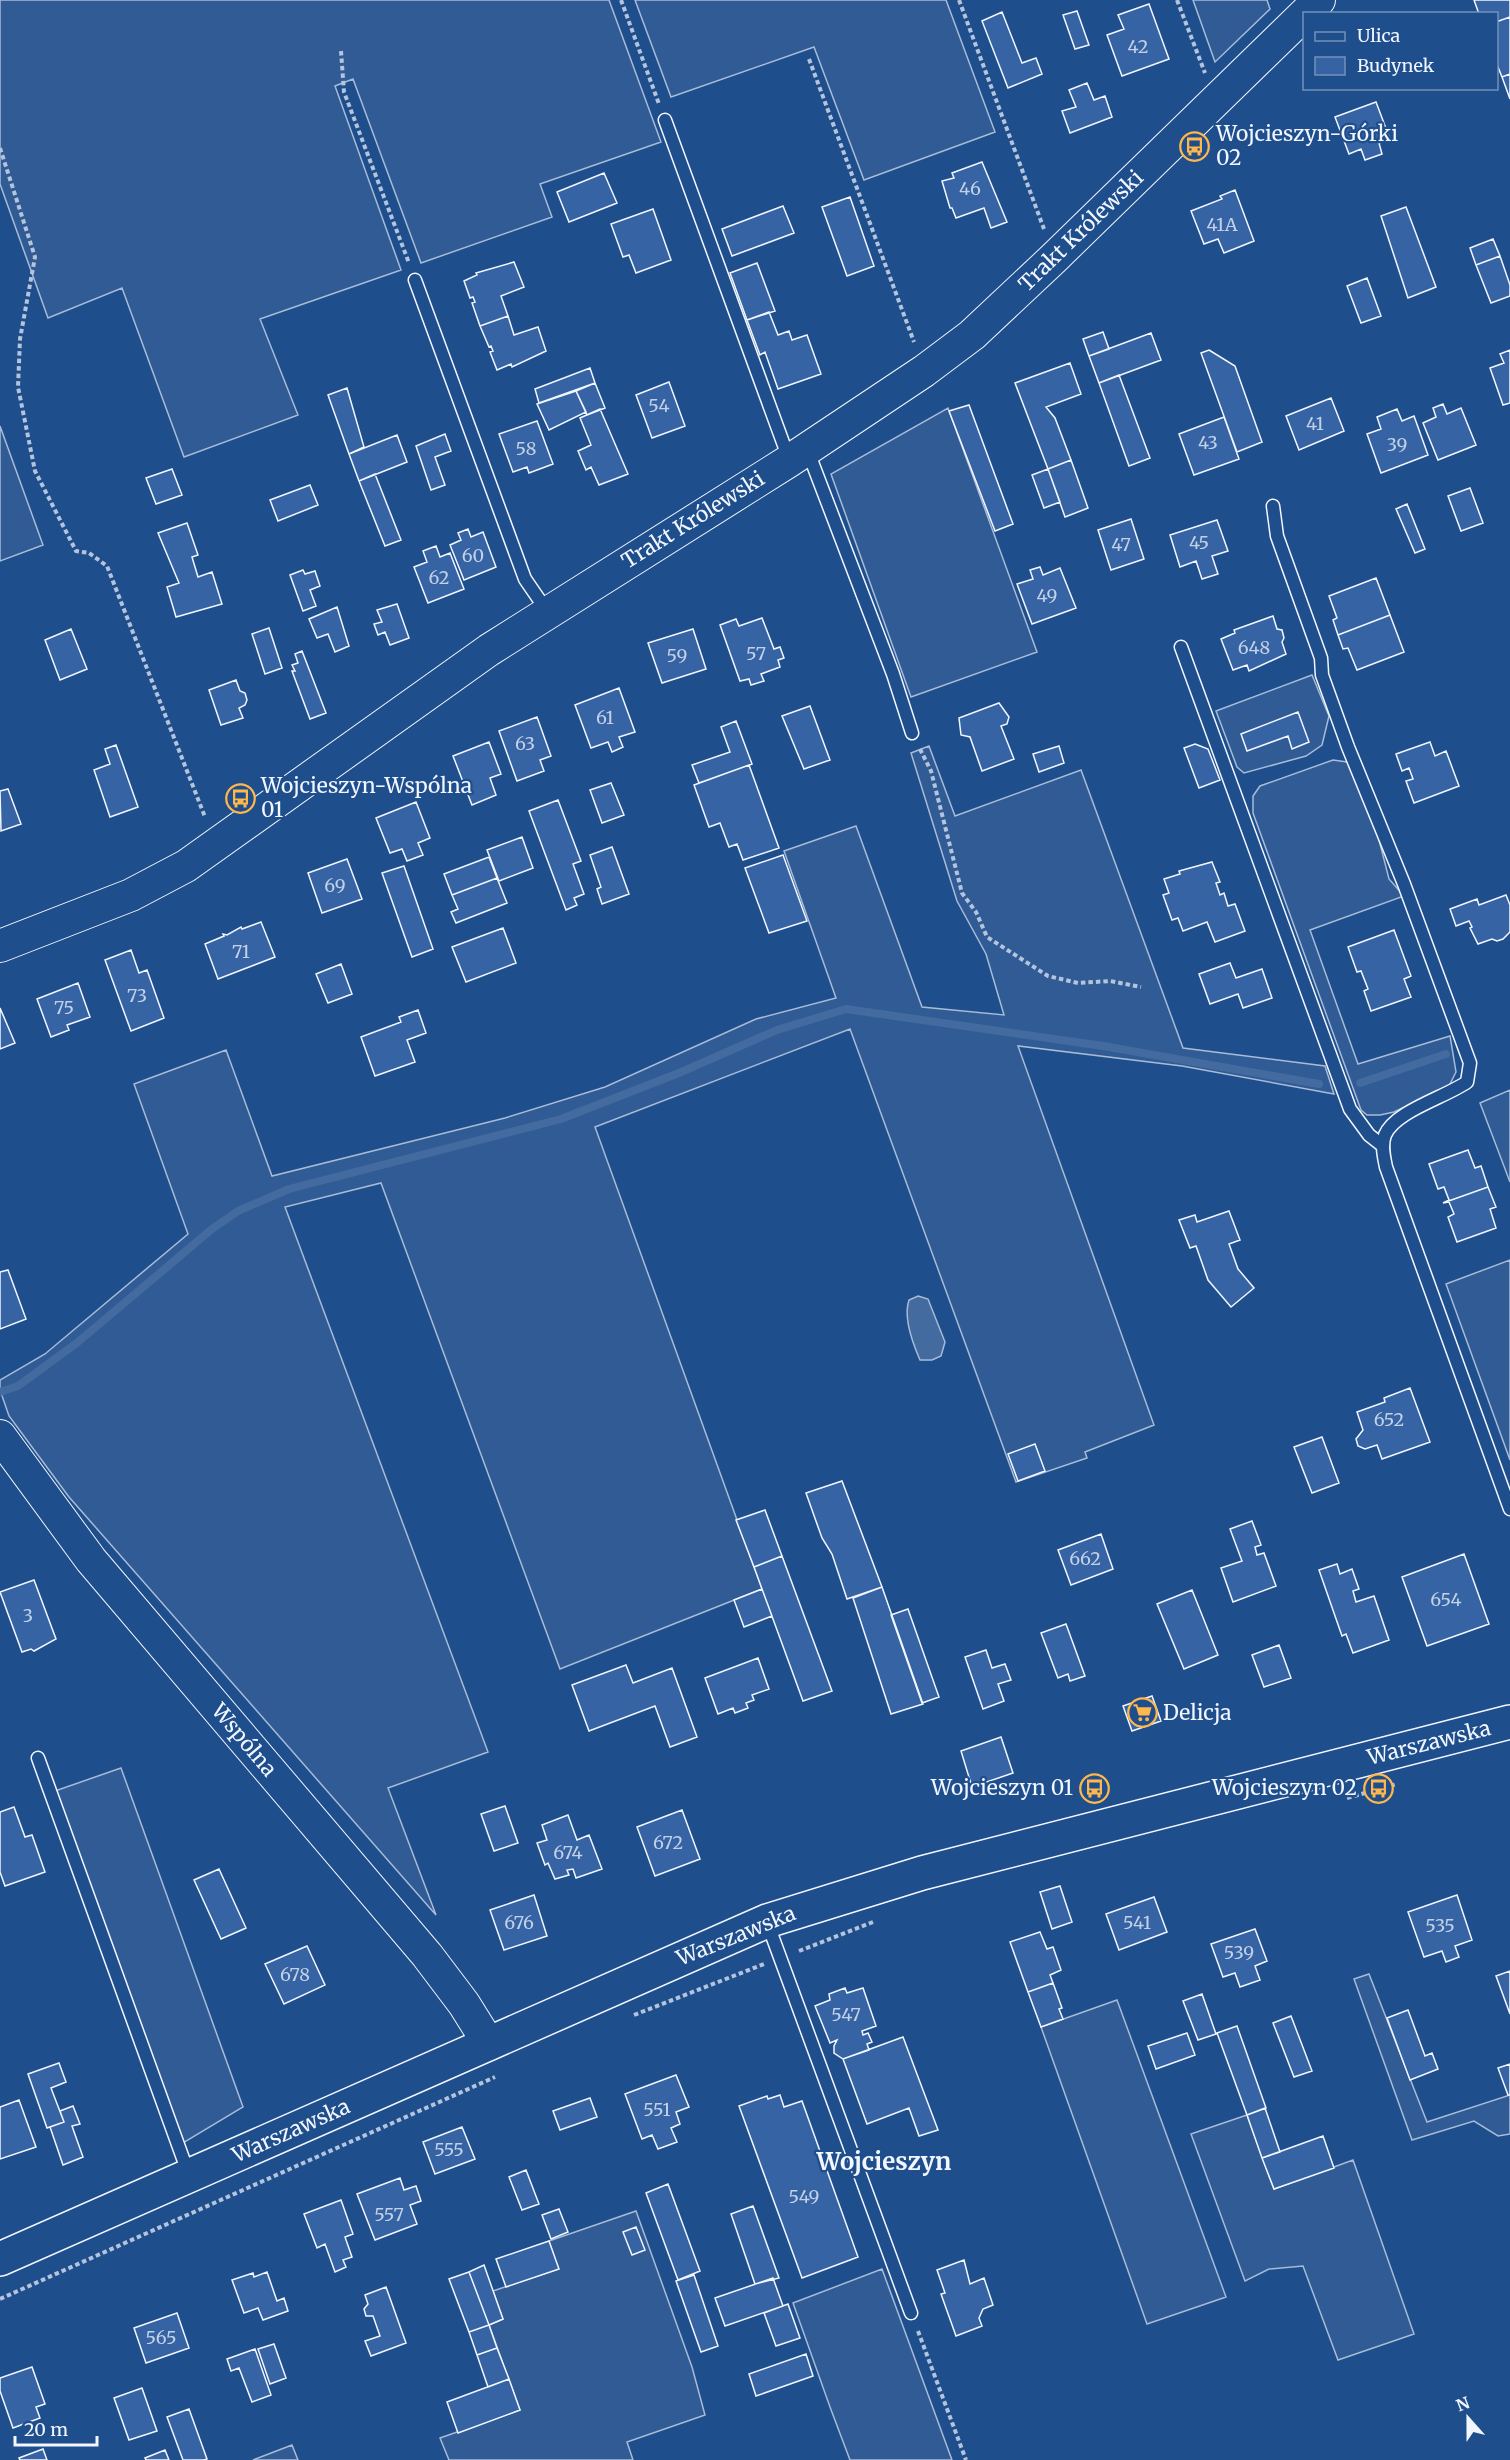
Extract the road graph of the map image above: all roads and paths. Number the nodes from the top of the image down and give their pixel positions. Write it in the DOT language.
graph roads {
  1 [pos="621,0"];
  2 [pos="960,0"];
  3 [pos="1177,0"];
  4 [pos="1318,0"];
  5 [pos="1306,12"];
  6 [pos="1303,14"];
  7 [pos="341,51"];
  8 [pos="809,59"];
  9 [pos="1216,98"];
  10 [pos="665,120"];
  11 [pos="0,148"];
  12 [pos="1054,258"];
  13 [pos="415,280"];
  14 [pos="924,371"];
  15 [pos="798,454"];
  16 [pos="1273,506"];
  17 [pos="547,611"];
  18 [pos="1181,647"];
  19 [pos="912,733"];
  20 [pos="216,846"];
  21 [pos="0,946"];
  22 [pos="1141,987"];
  23 [pos="1383,1146"];
  24 [pos="0,1436"];
  25 [pos="1510,1509"];
  26 [pos="1510,1722"];
  27 [pos="38,1758"];
  28 [pos="1403,1782"];
  29 [pos="1339,1799"];
  30 [pos="767,1920"];
  31 [pos="874,1922"];
  32 [pos="779,1958"];
  33 [pos="623,2020"];
  34 [pos="489,2044"];
  35 [pos="504,2073"];
  36 [pos="189,2176"];
  37 [pos="0,2259"];
  38 [pos="0,2299"];
  39 [pos="911,2313"];
  40 [pos="966,2460"];
  1 -- 10 [label="path"];
  2 -- 12 [label="path"];
  3 -- 9 [label="path"];
  4 -- 5 [label="street, Trakt Królewski"];
  6 -- 9 [label="street, Trakt Królewski"];
  7 -- 13 [label="path"];
  8 -- 14 [label="path"];
  9 -- 12 [label="street, Trakt Królewski"];
  10 -- 15 [label="lane"];
  11 -- 20 [label="path"];
  12 -- 14 [label="street, Trakt Królewski"];
  13 -- 17 [label="lane"];
  14 -- 15 [label="street, Trakt Królewski"];
  15 -- 17 [label="street, Trakt Królewski"];
  15 -- 19 [label="lane"];
  16 -- 23 [label="lane"];
  17 -- 20 [label="street, Trakt Królewski"];
  18 -- 23 [label="lane"];
  19 -- 22 [label="path"];
  20 -- 21 [label="street, Trakt Królewski"];
  23 -- 25 [label="lane"];
  24 -- 34 [label="street, Wspólna"];
  26 -- 30 [label="main road, Warszawska"];
  27 -- 36 [label="lane"];
  28 -- 29 [label="path"];
  30 -- 32 [label="lane"];
  30 -- 34 [label="main road, Warszawska"];
  31 -- 32 [label="path"];
  32 -- 33 [label="path"];
  32 -- 39 [label="lane"];
  34 -- 36 [label="main road, Warszawska"];
  35 -- 38 [label="path"];
  36 -- 37 [label="main road, Warszawska"];
  39 -- 40 [label="path"];
}
